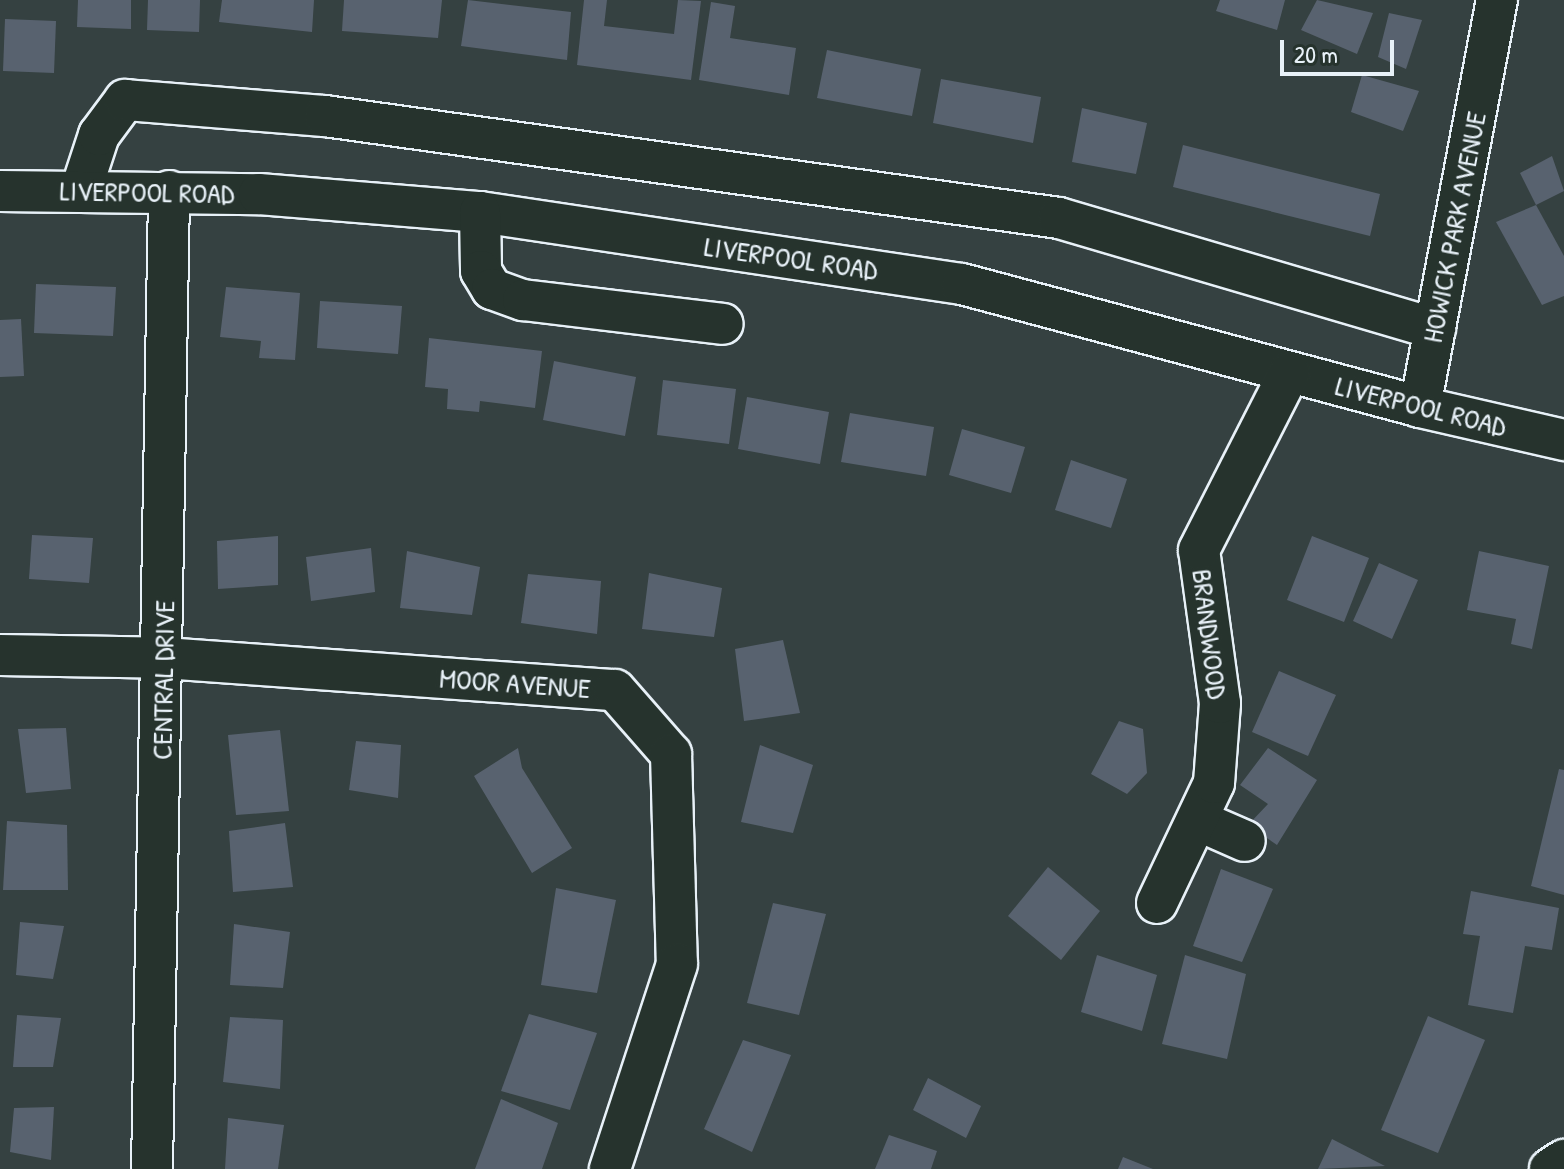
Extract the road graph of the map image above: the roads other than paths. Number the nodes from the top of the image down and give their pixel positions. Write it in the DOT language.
graph roads {
  1 [pos="1497,0"];
  2 [pos="81,190"];
  3 [pos="0,191"];
  4 [pos="169,191"];
  5 [pos="480,212"];
  6 [pos="723,324"];
  7 [pos="1435,329"];
  8 [pos="1289,373"];
  9 [pos="1420,407"];
  10 [pos="1564,440"];
  11 [pos="0,655"];
  12 [pos="164,658"];
  13 [pos="1197,820"];
  14 [pos="1245,841"];
  15 [pos="1157,903"];
  16 [pos="1564,1160"];
  17 [pos="152,1169"];
  18 [pos="610,1169"];
  19 [pos="1550,1169"];
  1 -- 7 [label="street, HOWICK PARK AVENUE"];
  2 -- 3 [label="street, LIVERPOOL ROAD"];
  2 -- 4 [label="street, LIVERPOOL ROAD"];
  2 -- 7 [label="street"];
  4 -- 5 [label="street, LIVERPOOL ROAD"];
  4 -- 12 [label="street, CENTRAL DRIVE"];
  5 -- 6 [label="street"];
  5 -- 8 [label="street, LIVERPOOL ROAD"];
  7 -- 9 [label="street, HOWICK PARK AVENUE"];
  8 -- 9 [label="street, LIVERPOOL ROAD"];
  8 -- 13 [label="street, BRANDWOOD"];
  9 -- 10 [label="street, LIVERPOOL ROAD"];
  11 -- 12 [label="street, MOOR AVENUE"];
  12 -- 17 [label="street, CENTRAL DRIVE"];
  12 -- 18 [label="street, MOOR AVENUE"];
  13 -- 14 [label="street"];
  13 -- 15 [label="street, BRANDWOOD"];
  16 -- 19 [label="street"];
}
